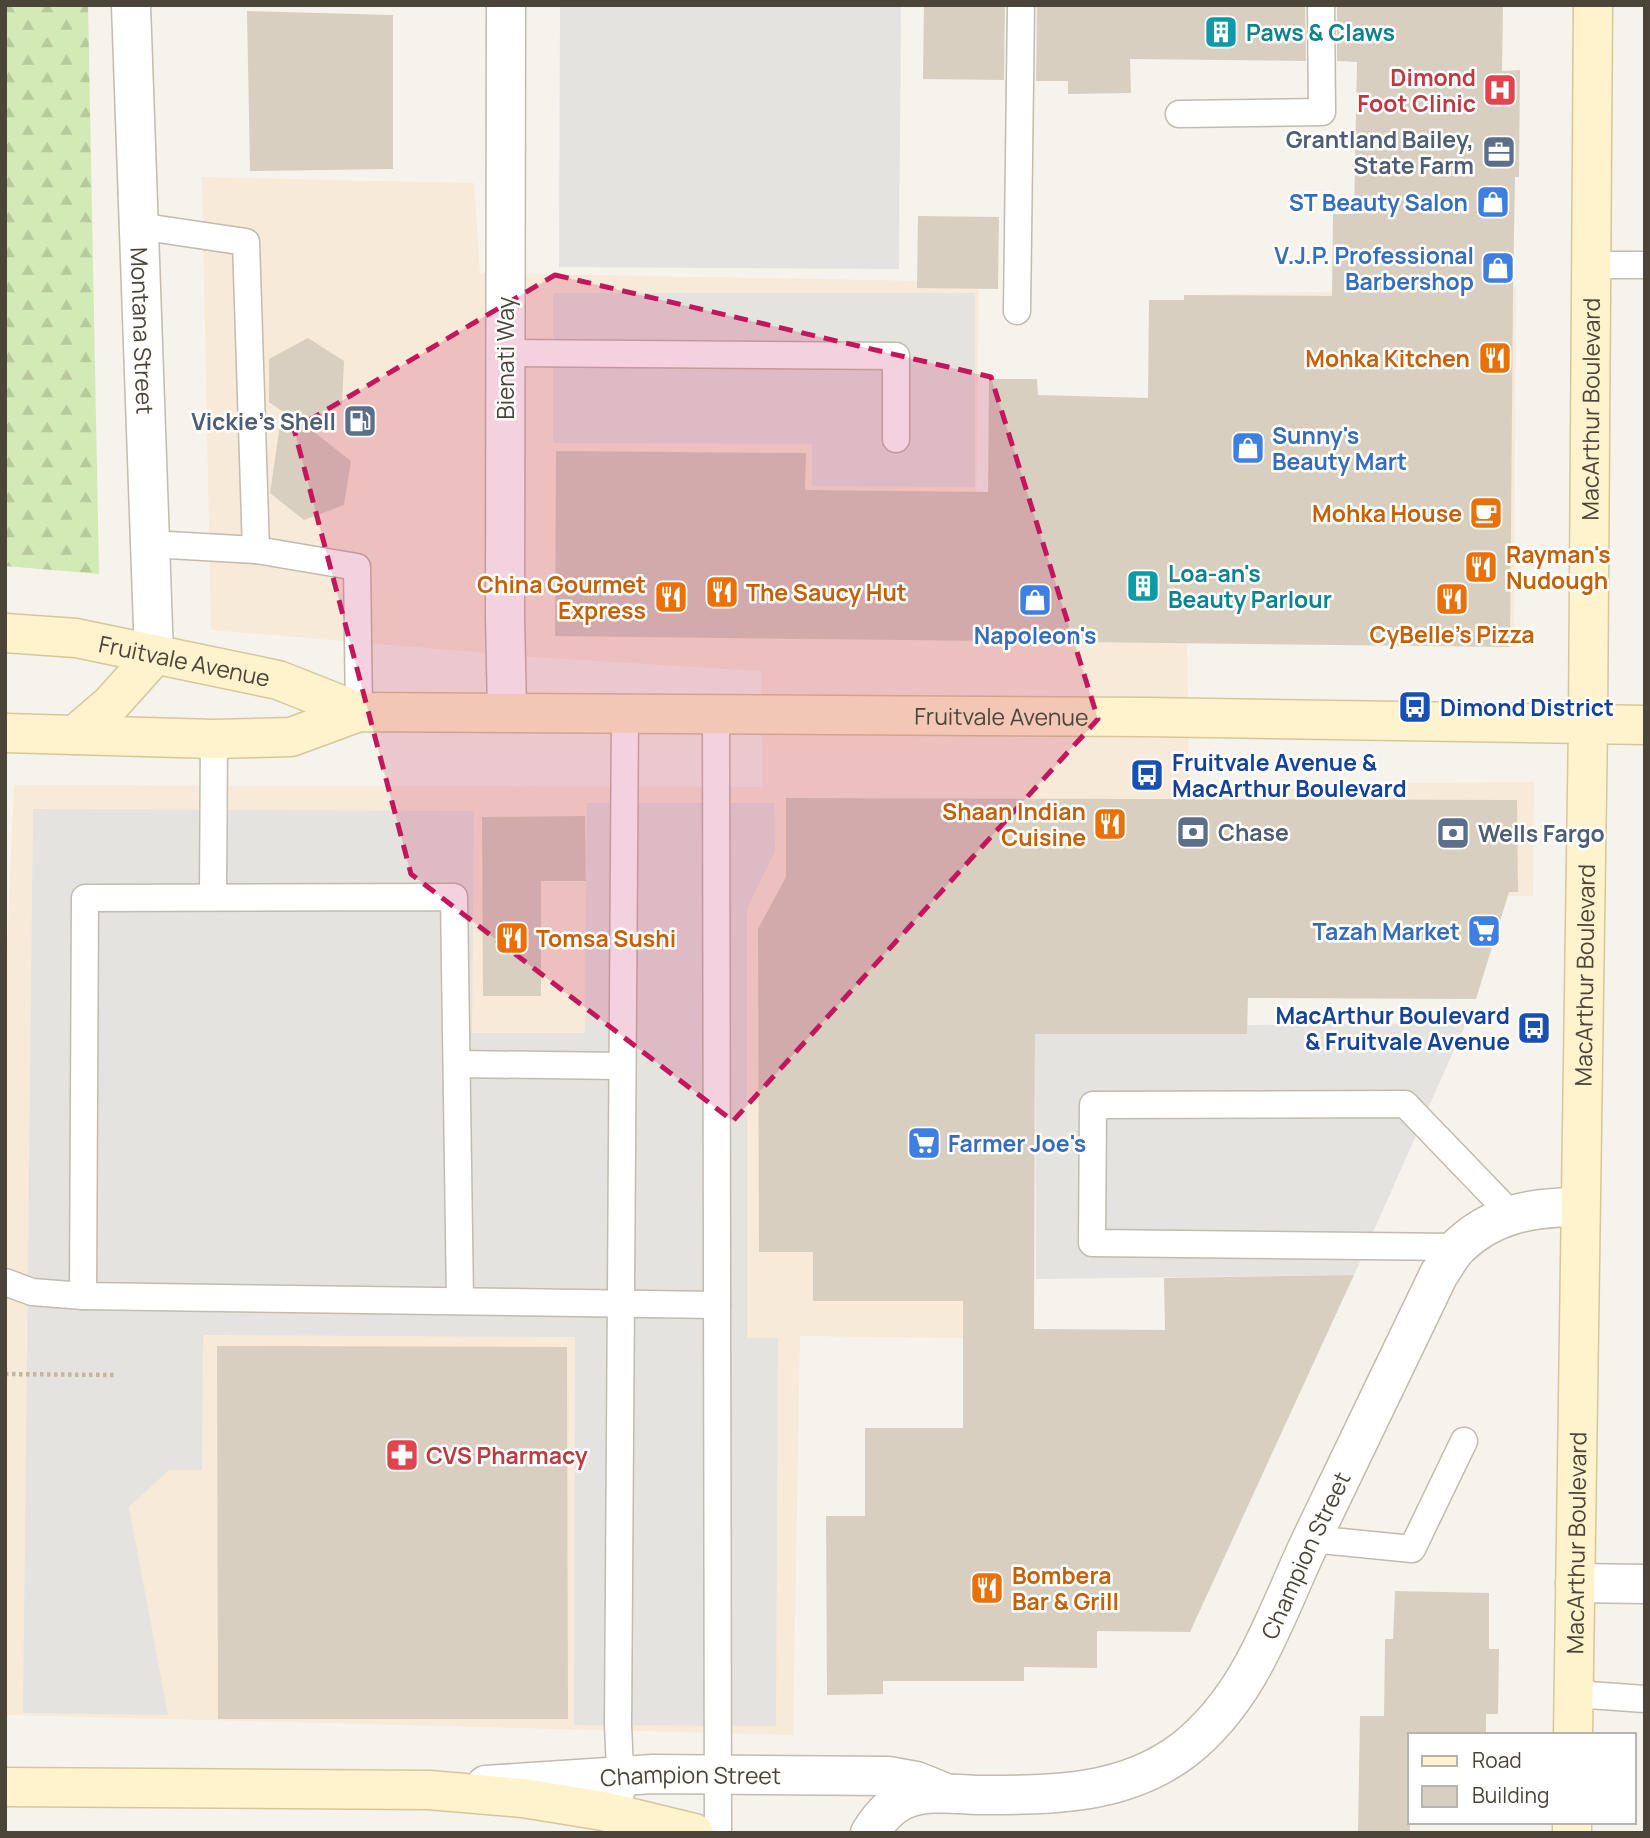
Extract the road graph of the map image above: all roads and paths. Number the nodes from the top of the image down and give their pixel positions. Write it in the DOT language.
graph roads {
  1 [pos="131,5"];
  2 [pos="506,5"];
  3 [pos="1021,5"];
  4 [pos="1321,5"];
  5 [pos="1593,5"];
  6 [pos="1179,114"];
  7 [pos="138,226"];
  8 [pos="1590,265"];
  9 [pos="1645,265"];
  10 [pos="1017,311"];
  11 [pos="505,353"];
  12 [pos="896,439"];
  13 [pos="151,544"];
  14 [pos="256,550"];
  15 [pos="5,633"];
  16 [pos="154,656"];
  17 [pos="507,711"];
  18 [pos="359,712"];
  19 [pos="625,713"];
  20 [pos="716,713"];
  21 [pos="1588,724"];
  22 [pos="1645,726"];
  23 [pos="5,733"];
  24 [pos="75,735"];
  25 [pos="214,738"];
  26 [pos="213,897"];
  27 [pos="457,1064"];
  28 [pos="621,1066"];
  29 [pos="1580,1207"];
  30 [pos="1511,1214"];
  31 [pos="1457,1247"];
  32 [pos="5,1282"];
  33 [pos="83,1296"];
  34 [pos="460,1301"];
  35 [pos="620,1303"];
  36 [pos="716,1305"];
  37 [pos="5,1374"];
  38 [pos="115,1375"];
  39 [pos="1464,1441"];
  40 [pos="1311,1539"];
  41 [pos="1575,1583"];
  42 [pos="1645,1584"];
  43 [pos="1574,1694"];
  44 [pos="1645,1699"];
  45 [pos="1573,1733"];
  46 [pos="718,1774"];
  47 [pos="620,1775"];
  48 [pos="5,1787"];
  49 [pos="429,1790"];
  50 [pos="950,1794"];
  51 [pos="622,1816"];
  52 [pos="694,1833"];
  53 [pos="718,1833"];
  54 [pos="870,1833"];
  1 -- 7 [label="street, Montana Street"];
  2 -- 11 [label="street, Bienati Way"];
  3 -- 10 [label="lane"];
  4 -- 6 [label="lane"];
  5 -- 8 [label="main road, MacArthur Boulevard"];
  7 -- 13 [label="street, Montana Street"];
  7 -- 14 [label="lane"];
  8 -- 9 [label="lane"];
  8 -- 21 [label="main road, MacArthur Boulevard"];
  11 -- 12 [label="lane"];
  11 -- 17 [label="street, Bienati Way"];
  13 -- 14 [label="lane"];
  13 -- 16 [label="street, Montana Street"];
  14 -- 18 [label="lane"];
  15 -- 16 [label="main road, Fruitvale Avenue"];
  16 -- 18 [label="main road, Fruitvale Avenue"];
  16 -- 24 [label="main road"];
  17 -- 18 [label="main road, Fruitvale Avenue"];
  17 -- 19 [label="main road, Fruitvale Avenue"];
  18 -- 25 [label="main road, Fruitvale Avenue"];
  19 -- 20 [label="main road, Fruitvale Avenue"];
  19 -- 28 [label="lane"];
  20 -- 21 [label="main road, Fruitvale Avenue"];
  20 -- 36 [label="lane"];
  21 -- 22 [label="main road, Fruitvale Avenue"];
  21 -- 29 [label="main road, MacArthur Boulevard"];
  23 -- 24 [label="main road, Fruitvale Avenue"];
  24 -- 25 [label="main road, Fruitvale Avenue"];
  25 -- 26 [label="lane"];
  26 -- 27 [label="lane"];
  26 -- 33 [label="lane"];
  27 -- 28 [label="lane"];
  27 -- 34 [label="lane"];
  28 -- 35 [label="lane"];
  29 -- 30 [label="street, Champion Street"];
  29 -- 41 [label="main road, MacArthur Boulevard"];
  30 -- 31 [label="street, Champion Street"];
  30 -- 31 [label="lane"];
  31 -- 40 [label="street, Champion Street"];
  32 -- 33 [label="lane"];
  33 -- 34 [label="lane"];
  34 -- 35 [label="lane"];
  35 -- 36 [label="lane"];
  35 -- 47 [label="lane"];
  36 -- 46 [label="lane"];
  37 -- 38 [label="path"];
  39 -- 40 [label="lane"];
  40 -- 50 [label="street, Champion Street"];
  41 -- 42 [label="street"];
  41 -- 43 [label="main road, MacArthur Boulevard"];
  43 -- 44 [label="lane"];
  43 -- 45 [label="main road, MacArthur Boulevard"];
  46 -- 47 [label="street, Champion Street"];
  46 -- 50 [label="street, Champion Street"];
  46 -- 53 [label="lane"];
  47 -- 49 [label="street, Champion Street"];
  47 -- 51 [label="lane"];
  48 -- 49 [label="main road, Champion Street"];
  49 -- 51 [label="main road, Champion Street"];
  50 -- 54 [label="street, Champion Street"];
  51 -- 52 [label="main road, Champion Street"];
}
